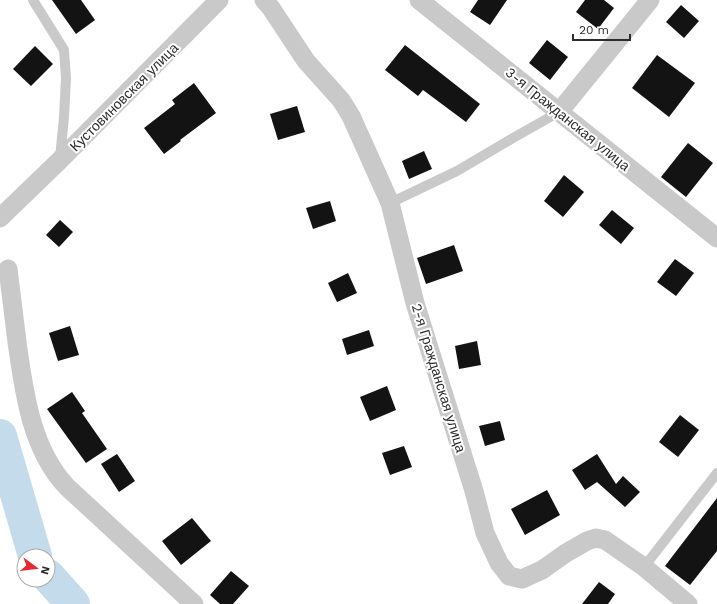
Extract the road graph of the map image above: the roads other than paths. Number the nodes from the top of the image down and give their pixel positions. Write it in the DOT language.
graph roads {
  1 [pos="32,0"];
  2 [pos="219,0"];
  3 [pos="264,0"];
  4 [pos="419,0"];
  5 [pos="650,0"];
  6 [pos="559,112"];
  7 [pos="60,161"];
  8 [pos="390,203"];
  9 [pos="0,218"];
  10 [pos="717,238"];
  11 [pos="8,269"];
  12 [pos="717,474"];
  13 [pos="644,567"];
  14 [pos="194,604"];
  15 [pos="688,604"];
  1 -- 7 [label="lane"];
  2 -- 7 [label="street, Кустовиновская улица"];
  3 -- 8 [label="street, 2-я Гражданская улица"];
  4 -- 6 [label="street, 3-я Гражданская улица"];
  5 -- 6 [label="street"];
  6 -- 8 [label="lane"];
  6 -- 10 [label="street, 3-я Гражданская улица"];
  7 -- 9 [label="street, Кустовиновская улица"];
  8 -- 13 [label="street, 2-я Гражданская улица"];
  11 -- 14 [label="street"];
  12 -- 13 [label="lane"];
  13 -- 15 [label="street, 2-я Гражданская улица"];
}
